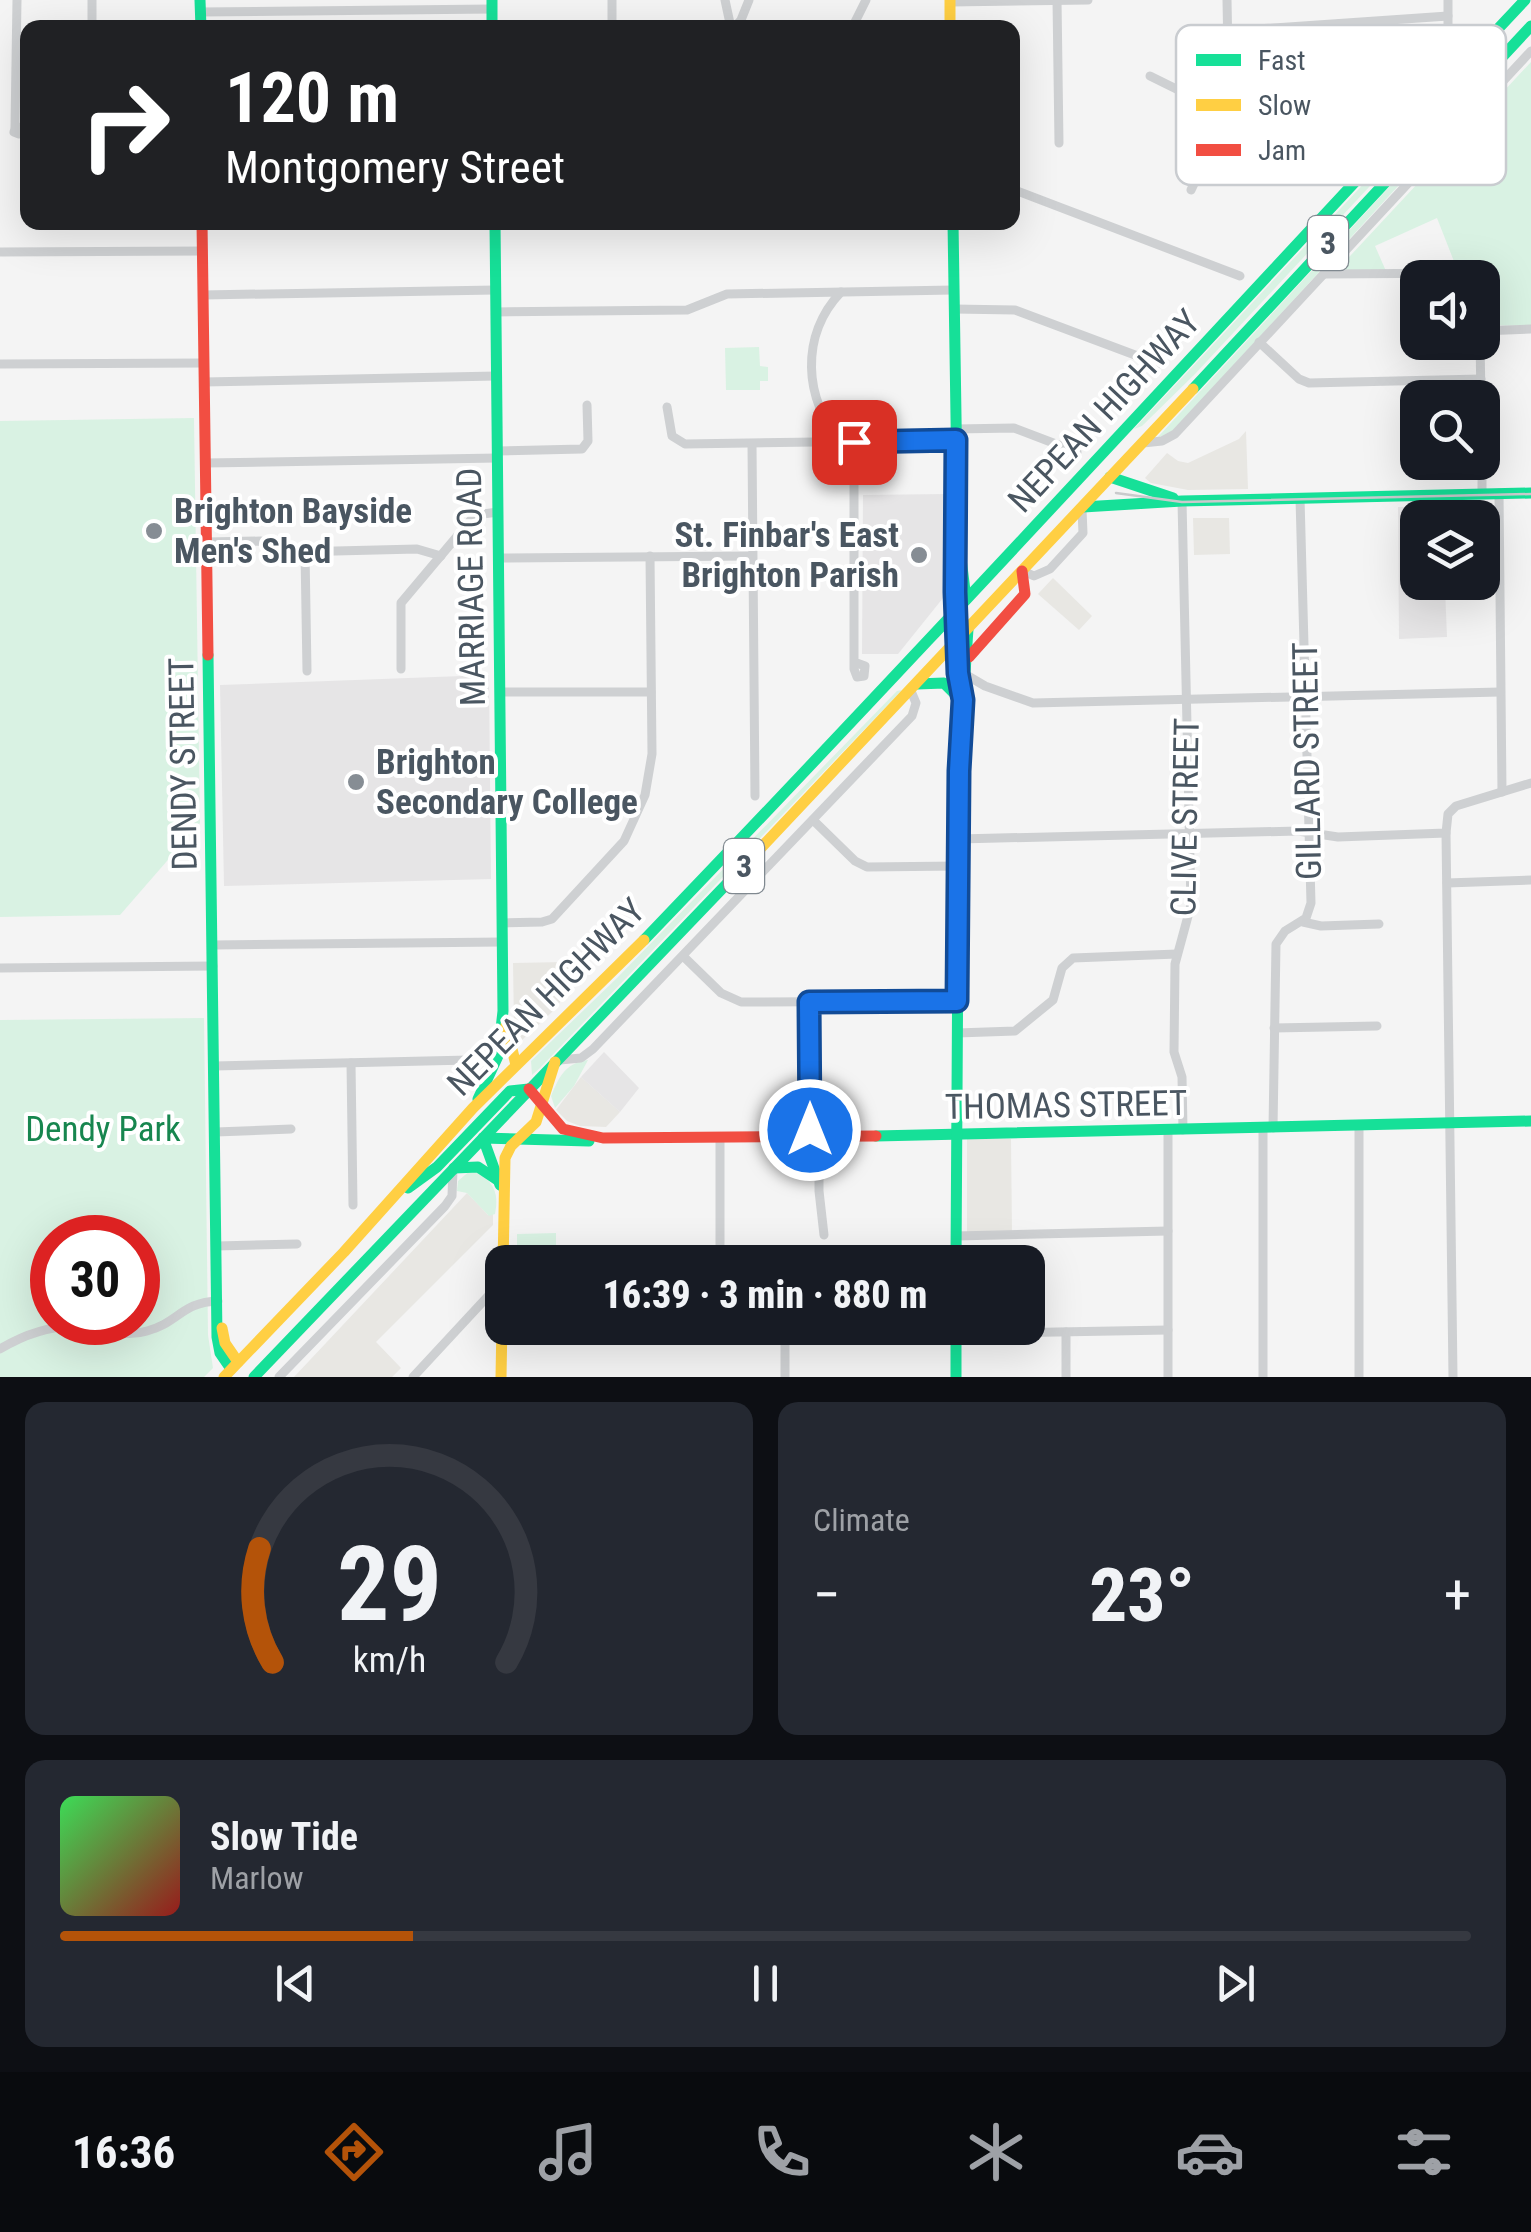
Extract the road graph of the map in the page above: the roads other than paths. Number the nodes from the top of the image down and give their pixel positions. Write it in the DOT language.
graph roads {
  1 [pos="16,0"];
  2 [pos="1057,0"];
  3 [pos="1088,0"];
  4 [pos="1227,0"];
  5 [pos="1448,0"];
  6 [pos="1524,0"];
  7 [pos="950,1"];
  8 [pos="492,4"];
  9 [pos="200,6"];
  10 [pos="1448,16"];
  11 [pos="1338,24"];
  12 [pos="1228,25"];
  13 [pos="1322,25"];
  14 [pos="1448,25"];
  15 [pos="1501,25"];
  16 [pos="1531,26"];
  17 [pos="1510,48"];
  18 [pos="1531,50"];
  19 [pos="1506,52"];
  20 [pos="1150,76"];
  21 [pos="1506,76"];
  22 [pos="1176,87"];
  23 [pos="20,130"];
  24 [pos="0,131"];
  25 [pos="1059,142"];
  26 [pos="1193,185"];
  27 [pos="1352,185"];
  28 [pos="1382,185"];
  29 [pos="1405,185"];
  30 [pos="1191,190"];
  31 [pos="1020,193"];
  32 [pos="202,230"];
  33 [pos="495,230"];
  34 [pos="952,230"];
  35 [pos="202,251"];
  36 [pos="0,252"];
  37 [pos="1400,273"];
  38 [pos="1324,274"];
  39 [pos="1240,276"];
  40 [pos="495,290"];
  41 [pos="954,290"];
  42 [pos="840,292"];
  43 [pos="203,295"];
  44 [pos="954,309"];
  45 [pos="496,312"];
  46 [pos="1531,329"];
  47 [pos="1500,330"];
  48 [pos="1259,342"];
  49 [pos="1480,360"];
  50 [pos="204,363"];
  51 [pos="0,364"];
  52 [pos="1159,364"];
  53 [pos="496,376"];
  54 [pos="1480,379"];
  55 [pos="204,382"];
  56 [pos="588,405"];
  57 [pos="667,408"];
  58 [pos="1127,424"];
  59 [pos="1156,427"];
  60 [pos="956,434"];
  61 [pos="842,442"];
  62 [pos="854,442"];
  63 [pos="752,444"];
  64 [pos="1137,447"];
  65 [pos="1077,452"];
  66 [pos="497,455"];
  67 [pos="206,464"];
  68 [pos="1110,477"];
  69 [pos="1077,478"];
  70 [pos="1482,480"];
  71 [pos="1145,490"];
  72 [pos="1531,492"];
  73 [pos="1500,493"];
  74 [pos="1482,494"];
  75 [pos="1300,498"];
  76 [pos="1182,501"];
  77 [pos="1082,507"];
  78 [pos="498,512"];
  79 [pos="207,542"];
  80 [pos="958,545"];
  81 [pos="304,552"];
  82 [pos="442,556"];
  83 [pos="650,556"];
  84 [pos="751,556"];
  85 [pos="498,558"];
  86 [pos="1022,571"];
  87 [pos="966,599"];
  88 [pos="956,611"];
  89 [pos="968,629"];
  90 [pos="957,642"];
  91 [pos="969,657"];
  92 [pos="854,662"];
  93 [pos="401,669"];
  94 [pos="307,671"];
  95 [pos="968,676"];
  96 [pos="897,677"];
  97 [pos="985,686"];
  98 [pos="914,688"];
  99 [pos="500,692"];
  100 [pos="651,692"];
  101 [pos="1500,692"];
  102 [pos="1305,698"];
  103 [pos="1186,700"];
  104 [pos="963,702"];
  105 [pos="1531,783"];
  106 [pos="1502,792"];
  107 [pos="755,796"];
  108 [pos="812,820"];
  109 [pos="1308,833"];
  110 [pos="1446,833"];
  111 [pos="1189,834"];
  112 [pos="959,839"];
  113 [pos="958,866"];
  114 [pos="1531,880"];
  115 [pos="1447,883"];
  116 [pos="1302,922"];
  117 [pos="502,923"];
  118 [pos="1379,924"];
  119 [pos="502,942"];
  120 [pos="213,945"];
  121 [pos="1177,954"];
  122 [pos="683,956"];
  123 [pos="213,964"];
  124 [pos="0,968"];
  125 [pos="957,1001"];
  126 [pos="809,1002"];
  127 [pos="503,1011"];
  128 [pos="1377,1026"];
  129 [pos="1274,1028"];
  130 [pos="957,1033"];
  131 [pos="500,1045"];
  132 [pos="469,1060"];
  133 [pos="556,1061"];
  134 [pos="351,1063"];
  135 [pos="215,1066"];
  136 [pos="513,1068"];
  137 [pos="529,1090"];
  138 [pos="542,1108"];
  139 [pos="473,1109"];
  140 [pos="1531,1122"];
  141 [pos="1451,1123"];
  142 [pos="477,1124"];
  143 [pos="1359,1126"];
  144 [pos="1268,1128"];
  145 [pos="291,1129"];
  146 [pos="1168,1130"];
  147 [pos="1183,1130"];
  148 [pos="216,1132"];
  149 [pos="814,1136"];
  150 [pos="956,1136"];
  151 [pos="482,1138"];
  152 [pos="603,1138"];
  153 [pos="720,1138"];
  154 [pos="518,1140"];
  155 [pos="450,1165"];
  156 [pos="498,1182"];
  157 [pos="502,1196"];
  158 [pos="387,1201"];
  159 [pos="353,1205"];
  160 [pos="1168,1232"];
  161 [pos="824,1235"];
  162 [pos="956,1236"];
  163 [pos="297,1244"];
  164 [pos="381,1244"];
  165 [pos="502,1245"];
  166 [pos="720,1245"];
  167 [pos="956,1245"];
  168 [pos="217,1246"];
  169 [pos="366,1287"];
  170 [pos="485,1302"];
  171 [pos="218,1303"];
  172 [pos="325,1303"];
  173 [pos="1168,1330"];
  174 [pos="268,1332"];
  175 [pos="1045,1332"];
  176 [pos="1066,1332"];
  177 [pos="289,1340"];
  178 [pos="501,1345"];
  179 [pos="785,1345"];
  180 [pos="956,1345"];
  181 [pos="0,1349"];
  182 [pos="231,1369"];
  183 [pos="249,1377"];
  184 [pos="279,1377"];
  185 [pos="413,1377"];
  186 [pos="501,1377"];
  187 [pos="785,1377"];
  188 [pos="956,1377"];
  189 [pos="1066,1377"];
  190 [pos="1168,1377"];
  191 [pos="1264,1377"];
  192 [pos="1359,1377"];
  193 [pos="1453,1377"];
  1 -- 23 [label="street"];
  2 -- 3 [label="street"];
  2 -- 7 [label="street"];
  2 -- 25 [label="street"];
  4 -- 12 [label="street"];
  5 -- 10 [label="street"];
  6 -- 15 [label="main road, NEPEAN HIGHWAY / 3"];
  8 -- 9 [label="street"];
  10 -- 11 [label="street"];
  10 -- 14 [label="street"];
  11 -- 13 [label="street"];
  16 -- 17 [label="main road, NEPEAN HIGHWAY / 3"];
  17 -- 18 [label="street"];
  17 -- 19 [label="main road, NEPEAN HIGHWAY / 3"];
  18 -- 21 [label="street"];
  20 -- 22 [label="street"];
  23 -- 24 [label="street"];
  26 -- 30 [label="street"];
  27 -- 58 [label="main road, NEPEAN HIGHWAY / 3"];
  28 -- 59 [label="main road, NEPEAN HIGHWAY / 3"];
  29 -- 38 [label="street"];
  31 -- 39 [label="street"];
  32 -- 35 [label="main road, DENDY STREET"];
  33 -- 40 [label="main road, MARRIAGE ROAD"];
  34 -- 41 [label="main road"];
  35 -- 36 [label="street"];
  35 -- 43 [label="main road, DENDY STREET"];
  37 -- 38 [label="street"];
  38 -- 48 [label="street"];
  40 -- 43 [label="street"];
  40 -- 45 [label="main road, MARRIAGE ROAD"];
  41 -- 42 [label="street"];
  41 -- 44 [label="main road"];
  42 -- 45 [label="street"];
  42 -- 61 [label="street"];
  43 -- 50 [label="main road, DENDY STREET"];
  44 -- 52 [label="street"];
  44 -- 60 [label="main road"];
  45 -- 53 [label="main road, MARRIAGE ROAD"];
  46 -- 47 [label="street"];
  48 -- 54 [label="street"];
  48 -- 64 [label="street"];
  49 -- 54 [label="street"];
  50 -- 51 [label="street"];
  50 -- 55 [label="main road, DENDY STREET"];
  53 -- 55 [label="street"];
  53 -- 66 [label="main road, MARRIAGE ROAD"];
  55 -- 67 [label="main road, DENDY STREET"];
  56 -- 66 [label="street"];
  57 -- 63 [label="street"];
  58 -- 59 [label="main road"];
  58 -- 69 [label="main road, NEPEAN HIGHWAY / 3"];
  59 -- 64 [label="main road, NEPEAN HIGHWAY / 3"];
  60 -- 62 [label="street"];
  60 -- 65 [label="street"];
  60 -- 80 [label="main road"];
  61 -- 62 [label="street"];
  61 -- 63 [label="street"];
  62 -- 92 [label="street"];
  63 -- 84 [label="street"];
  64 -- 68 [label="main road, NEPEAN HIGHWAY / 3"];
  64 -- 71 [label="main road"];
  66 -- 67 [label="street"];
  66 -- 78 [label="main road, MARRIAGE ROAD"];
  67 -- 79 [label="main road, DENDY STREET"];
  68 -- 69 [label="main road"];
  68 -- 71 [label="main road"];
  68 -- 77 [label="main road, NEPEAN HIGHWAY / 3"];
  69 -- 87 [label="main road, NEPEAN HIGHWAY / 3"];
  70 -- 74 [label="street"];
  71 -- 76 [label="main road"];
  72 -- 73 [label="main road"];
  73 -- 74 [label="main road"];
  73 -- 101 [label="street"];
  74 -- 75 [label="main road"];
  75 -- 76 [label="main road"];
  75 -- 102 [label="street, GILLARD STREET"];
  76 -- 77 [label="main road"];
  76 -- 103 [label="street, CLIVE STREET"];
  77 -- 86 [label="main road, NEPEAN HIGHWAY / 3"];
  77 -- 86 [label="street"];
  78 -- 82 [label="street"];
  78 -- 85 [label="main road, MARRIAGE ROAD"];
  79 -- 81 [label="street"];
  79 -- 120 [label="main road, DENDY STREET"];
  80 -- 87 [label="main road"];
  80 -- 88 [label="main road"];
  81 -- 82 [label="street"];
  81 -- 94 [label="street"];
  82 -- 93 [label="street"];
  83 -- 84 [label="street"];
  83 -- 85 [label="street"];
  83 -- 100 [label="street"];
  84 -- 107 [label="street"];
  85 -- 99 [label="main road, MARRIAGE ROAD"];
  86 -- 89 [label="main road, NEPEAN HIGHWAY / 3"];
  86 -- 91 [label="main road"];
  87 -- 88 [label="main road, NEPEAN HIGHWAY / 3"];
  87 -- 89 [label="main road"];
  88 -- 90 [label="main road"];
  88 -- 96 [label="main road, NEPEAN HIGHWAY / 3"];
  89 -- 90 [label="main road, NEPEAN HIGHWAY / 3"];
  89 -- 91 [label="main road"];
  90 -- 98 [label="main road, NEPEAN HIGHWAY / 3"];
  90 -- 104 [label="main road"];
  91 -- 95 [label="main road"];
  95 -- 97 [label="street"];
  95 -- 104 [label="main road"];
  96 -- 98 [label="main road"];
  96 -- 136 [label="main road, NEPEAN HIGHWAY / 3"];
  97 -- 103 [label="street"];
  97 -- 104 [label="street"];
  98 -- 104 [label="main road"];
  98 -- 108 [label="street"];
  98 -- 133 [label="main road, NEPEAN HIGHWAY / 3"];
  99 -- 100 [label="street"];
  99 -- 117 [label="main road, MARRIAGE ROAD"];
  100 -- 117 [label="street"];
  101 -- 102 [label="street"];
  101 -- 106 [label="street"];
  102 -- 103 [label="street"];
  102 -- 109 [label="street, GILLARD STREET"];
  103 -- 111 [label="street, CLIVE STREET"];
  104 -- 112 [label="main road"];
  105 -- 106 [label="street"];
  106 -- 110 [label="street"];
  108 -- 113 [label="street"];
  108 -- 122 [label="street"];
  109 -- 110 [label="street"];
  109 -- 111 [label="street"];
  109 -- 116 [label="street, GILLARD STREET"];
  110 -- 115 [label="street"];
  111 -- 112 [label="street"];
  111 -- 121 [label="street, CLIVE STREET"];
  112 -- 113 [label="main road"];
  113 -- 125 [label="main road"];
  114 -- 115 [label="street"];
  115 -- 141 [label="street"];
  116 -- 118 [label="street"];
  116 -- 129 [label="street, GILLARD STREET"];
  117 -- 119 [label="main road, MARRIAGE ROAD"];
  119 -- 120 [label="street"];
  119 -- 127 [label="main road, MARRIAGE ROAD"];
  120 -- 123 [label="main road, DENDY STREET"];
  121 -- 130 [label="street"];
  121 -- 147 [label="street, CLIVE STREET"];
  122 -- 126 [label="street"];
  122 -- 133 [label="street"];
  123 -- 124 [label="street"];
  123 -- 135 [label="main road, DENDY STREET"];
  125 -- 126 [label="street"];
  125 -- 130 [label="main road"];
  126 -- 149 [label="street"];
  127 -- 131 [label="main road, MARRIAGE ROAD"];
  127 -- 136 [label="main road, MARRIAGE ROAD"];
  128 -- 129 [label="street"];
  129 -- 144 [label="street, GILLARD STREET"];
  130 -- 150 [label="main road"];
  131 -- 136 [label="main road"];
  131 -- 139 [label="main road, MARRIAGE ROAD"];
  132 -- 134 [label="street"];
  133 -- 137 [label="main road, NEPEAN HIGHWAY / 3"];
  133 -- 138 [label="main road"];
  134 -- 135 [label="street"];
  134 -- 159 [label="street"];
  135 -- 148 [label="main road, DENDY STREET"];
  136 -- 137 [label="main road, THOMAS STREET"];
  136 -- 139 [label="main road, NEPEAN HIGHWAY / 3"];
  137 -- 138 [label="main road, THOMAS STREET"];
  137 -- 142 [label="main road"];
  137 -- 151 [label="main road, NEPEAN HIGHWAY / 3"];
  138 -- 152 [label="main road, THOMAS STREET"];
  138 -- 154 [label="main road"];
  139 -- 142 [label="main road"];
  139 -- 158 [label="main road, NEPEAN HIGHWAY / 3"];
  140 -- 141 [label="main road, THOMAS STREET"];
  141 -- 143 [label="main road, THOMAS STREET"];
  141 -- 193 [label="street"];
  142 -- 151 [label="main road"];
  142 -- 155 [label="main road"];
  143 -- 144 [label="main road, THOMAS STREET"];
  143 -- 192 [label="street"];
  144 -- 147 [label="main road, THOMAS STREET"];
  144 -- 191 [label="street, GILLARD STREET"];
  145 -- 148 [label="street"];
  146 -- 147 [label="main road, THOMAS STREET"];
  146 -- 150 [label="main road, THOMAS STREET"];
  146 -- 160 [label="street"];
  148 -- 168 [label="main road, DENDY STREET"];
  149 -- 150 [label="main road, THOMAS STREET"];
  149 -- 153 [label="main road, THOMAS STREET"];
  149 -- 161 [label="street"];
  150 -- 162 [label="main road"];
  151 -- 154 [label="main road, THOMAS STREET"];
  151 -- 155 [label="main road, NEPEAN HIGHWAY / 3"];
  151 -- 156 [label="main road"];
  152 -- 153 [label="main road, THOMAS STREET"];
  152 -- 154 [label="main road, THOMAS STREET"];
  153 -- 166 [label="street"];
  154 -- 157 [label="main road"];
  155 -- 156 [label="main road"];
  155 -- 158 [label="main road"];
  155 -- 164 [label="main road, NEPEAN HIGHWAY / 3"];
  155 -- 169 [label="street"];
  156 -- 157 [label="main road"];
  157 -- 165 [label="main road"];
  158 -- 174 [label="main road, NEPEAN HIGHWAY / 3"];
  160 -- 162 [label="street"];
  160 -- 173 [label="street"];
  162 -- 167 [label="main road"];
  163 -- 168 [label="street"];
  164 -- 169 [label="street"];
  164 -- 172 [label="main road, NEPEAN HIGHWAY / 3"];
  168 -- 171 [label="main road, DENDY STREET"];
  169 -- 172 [label="street"];
  169 -- 184 [label="street"];
  170 -- 185 [label="street"];
  171 -- 181 [label="street"];
  171 -- 182 [label="main road, DENDY STREET"];
  172 -- 177 [label="main road, NEPEAN HIGHWAY / 3"];
  173 -- 176 [label="street"];
  173 -- 190 [label="street"];
  174 -- 177 [label="main road"];
  174 -- 182 [label="main road, NEPEAN HIGHWAY / 3"];
  175 -- 176 [label="street"];
  176 -- 189 [label="street"];
  177 -- 183 [label="main road, NEPEAN HIGHWAY / 3"];
  178 -- 186 [label="main road"];
  179 -- 187 [label="street"];
  180 -- 188 [label="main road"];
  182 -- 183 [label="main road"];
}
